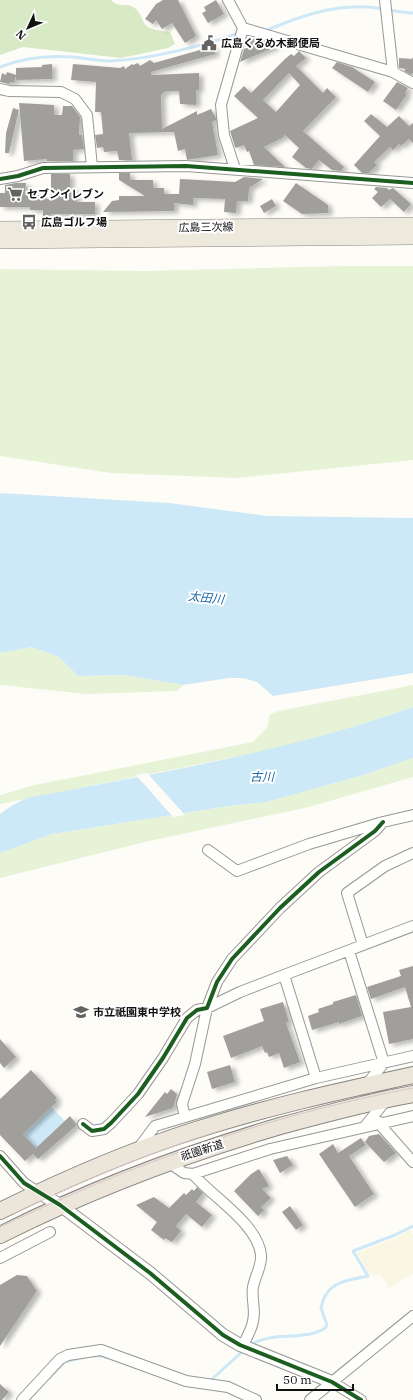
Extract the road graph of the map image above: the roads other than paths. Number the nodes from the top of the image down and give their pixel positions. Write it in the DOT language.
graph roads {
  1 [pos="228,0"];
  2 [pos="385,0"];
  3 [pos="243,28"];
  4 [pos="393,72"];
  5 [pos="413,83"];
  6 [pos="0,89"];
  7 [pos="92,167"];
  8 [pos="235,169"];
  9 [pos="0,179"];
  10 [pos="413,183"];
  11 [pos="413,225"];
  12 [pos="0,229"];
  13 [pos="413,237"];
  14 [pos="0,241"];
  15 [pos="413,815"];
  16 [pos="383,822"];
  17 [pos="208,850"];
  18 [pos="413,853"];
  19 [pos="413,926"];
  20 [pos="363,945"];
  21 [pos="349,950"];
  22 [pos="284,975"];
  23 [pos="207,1008"];
  24 [pos="413,1056"];
  25 [pos="384,1063"];
  26 [pos="413,1075"];
  27 [pos="316,1078"];
  28 [pos="366,1085"];
  29 [pos="413,1094"];
  30 [pos="387,1098"];
  31 [pos="413,1116"];
  32 [pos="185,1117"];
  33 [pos="380,1122"];
  34 [pos="83,1124"];
  35 [pos="366,1125"];
  36 [pos="136,1151"];
  37 [pos="0,1156"];
  38 [pos="168,1162"];
  39 [pos="413,1162"];
  40 [pos="193,1174"];
  41 [pos="38,1192"];
  42 [pos="60,1205"];
  43 [pos="0,1211"];
  44 [pos="50,1232"];
  45 [pos="0,1235"];
  46 [pos="0,1258"];
  47 [pos="413,1316"];
  48 [pos="243,1346"];
  49 [pos="332,1382"];
  50 [pos="22,1400"];
  51 [pos="256,1400"];
  52 [pos="310,1400"];
  53 [pos="361,1400"];
  1 -- 3 [label="street"];
  2 -- 4 [label="street"];
  3 -- 4 [label="street"];
  3 -- 8 [label="street"];
  4 -- 5 [label="street"];
  6 -- 7 [label="street"];
  7 -- 8 [label="street"];
  7 -- 9 [label="street"];
  8 -- 10 [label="street"];
  11 -- 12 [label="main road, 広島三次線"];
  13 -- 14 [label="main road, 広島三次線"];
  15 -- 16 [label="street"];
  16 -- 17 [label="street"];
  16 -- 23 [label="street"];
  18 -- 20 [label="street"];
  19 -- 20 [label="street"];
  20 -- 21 [label="street"];
  21 -- 22 [label="street"];
  21 -- 25 [label="street"];
  22 -- 23 [label="street"];
  22 -- 27 [label="street"];
  23 -- 32 [label="street"];
  23 -- 34 [label="street"];
  24 -- 25 [label="street"];
  25 -- 27 [label="street"];
  25 -- 28 [label="street"];
  26 -- 28 [label="highway, 祇園新道"];
  27 -- 32 [label="street"];
  28 -- 36 [label="highway, 祇園新道"];
  29 -- 30 [label="highway, 祇園新道"];
  30 -- 35 [label="street"];
  30 -- 38 [label="highway, 祇園新道"];
  31 -- 33 [label="street"];
  32 -- 36 [label="street"];
  33 -- 35 [label="street"];
  33 -- 39 [label="street"];
  35 -- 40 [label="street"];
  36 -- 41 [label="highway, 祇園新道"];
  37 -- 41 [label="street"];
  38 -- 40 [label="street"];
  38 -- 42 [label="highway, 祇園新道"];
  40 -- 48 [label="street"];
  41 -- 42 [label="street"];
  41 -- 43 [label="highway, 祇園新道"];
  42 -- 45 [label="highway, 祇園新道"];
  42 -- 48 [label="street"];
  44 -- 46 [label="street"];
  47 -- 49 [label="street"];
  48 -- 49 [label="street"];
  49 -- 52 [label="street"];
  49 -- 53 [label="street"];
  50 -- 51 [label="street"];
}
